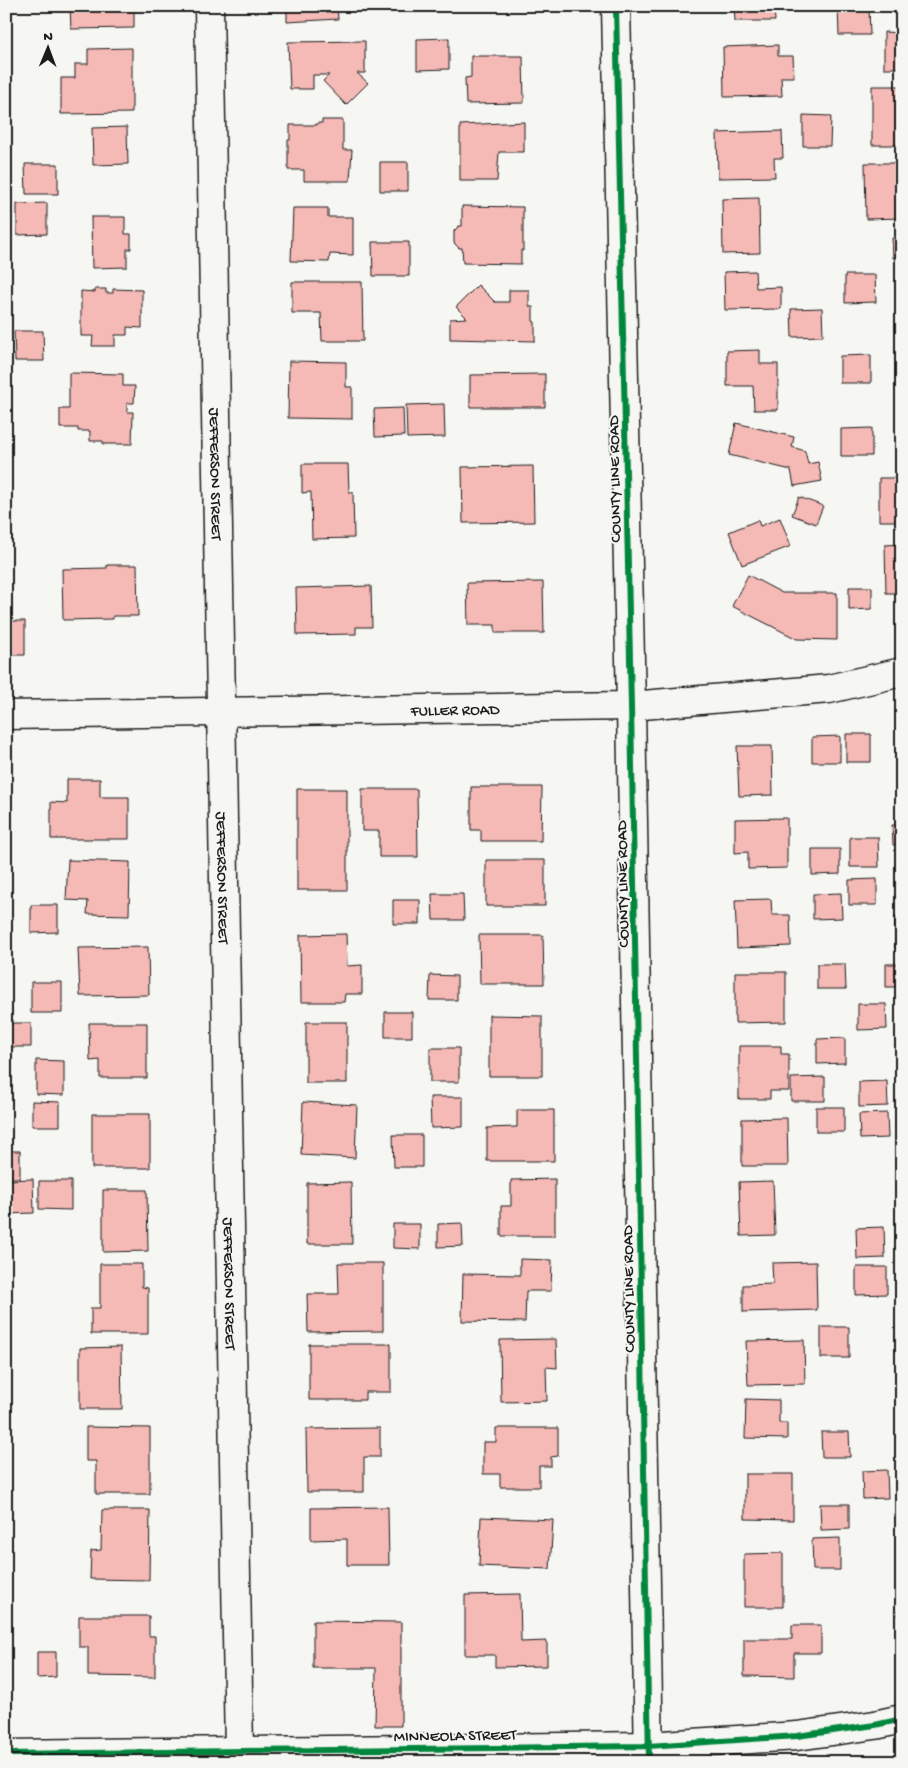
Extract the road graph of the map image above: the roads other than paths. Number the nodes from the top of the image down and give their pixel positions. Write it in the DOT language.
graph roads {
  1 [pos="209,6"];
  2 [pos="616,6"];
  3 [pos="902,672"];
  4 [pos="632,706"];
  5 [pos="221,712"];
  6 [pos="6,715"];
  7 [pos="902,1719"];
  8 [pos="239,1750"];
  9 [pos="6,1754"];
  10 [pos="648,1754"];
  1 -- 5 [label="street, JEFFERSON STREET"];
  2 -- 4 [label="street, COUNTY LINE ROAD"];
  3 -- 4 [label="street, FULLER ROAD"];
  4 -- 5 [label="street, FULLER ROAD"];
  4 -- 10 [label="street, COUNTY LINE ROAD"];
  5 -- 6 [label="street, FULLER ROAD"];
  5 -- 8 [label="street, JEFFERSON STREET"];
  7 -- 10 [label="street, MINNEOLA STREET"];
  8 -- 9 [label="street, MINNEOLA STREET"];
  8 -- 10 [label="street, MINNEOLA STREET"];
}
